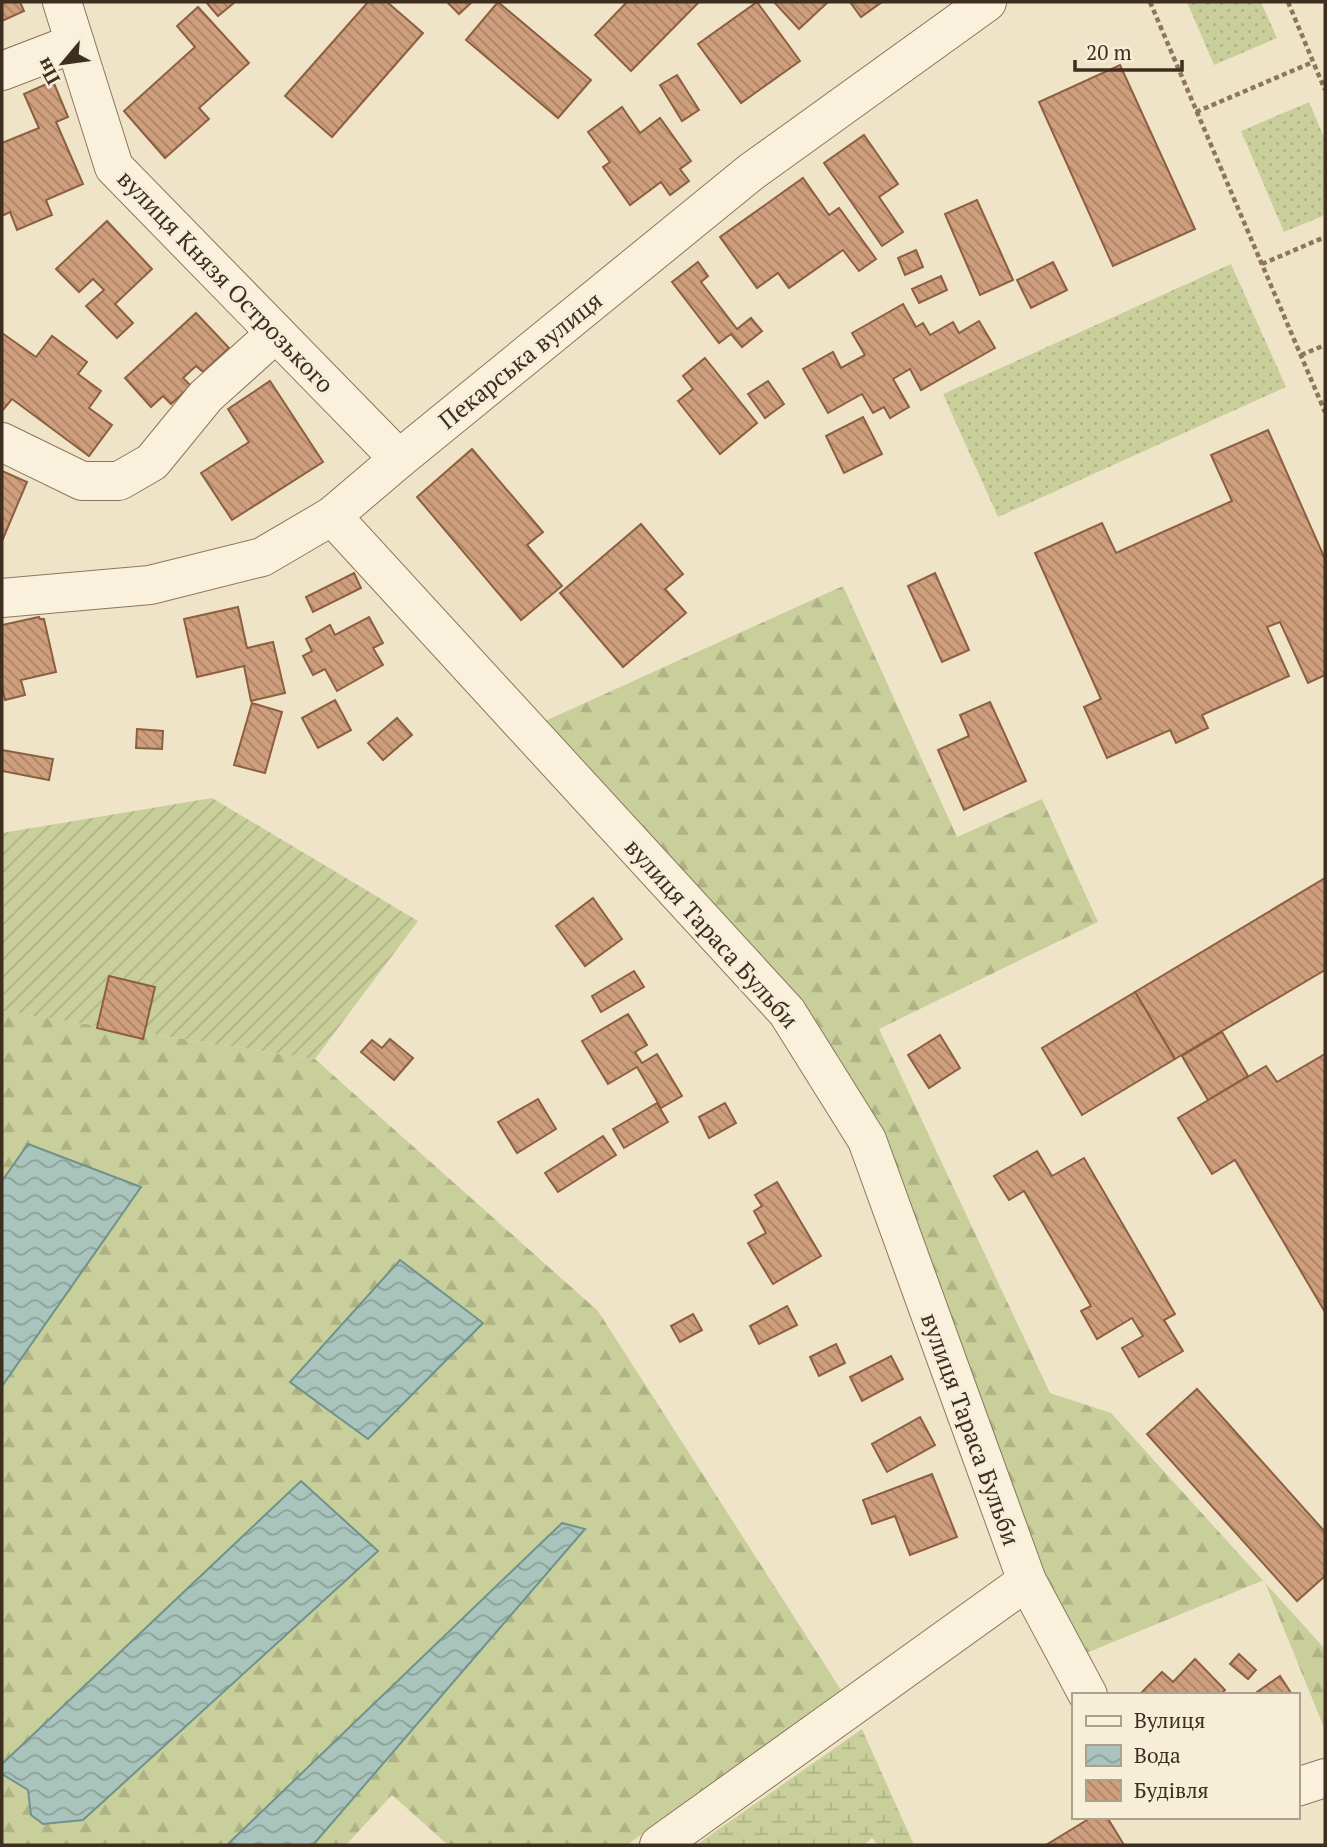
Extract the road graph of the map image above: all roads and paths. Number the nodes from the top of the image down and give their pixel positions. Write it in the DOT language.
graph roads {
  1 [pos="62,2"];
  2 [pos="987,2"];
  3 [pos="1150,2"];
  4 [pos="1288,2"];
  5 [pos="75,43"];
  6 [pos="1313,62"];
  7 [pos="2,71"];
  8 [pos="1325,90"];
  9 [pos="1196,112"];
  10 [pos="1325,237"];
  11 [pos="1262,264"];
  12 [pos="276,333"];
  13 [pos="1325,345"];
  14 [pos="1301,355"];
  15 [pos="1325,412"];
  16 [pos="2,442"];
  17 [pos="399,459"];
  18 [pos="332,516"];
  19 [pos="2,598"];
  20 [pos="1027,1581"];
  21 [pos="1087,1693"];
  22 [pos="1325,1778"];
  23 [pos="1299,1786"];
  24 [pos="659,1845"];
  1 -- 5 [label="street, вулиця Князя Острозького"];
  2 -- 17 [label="street, Пекарська вулиця"];
  3 -- 9 [label="path"];
  4 -- 6 [label="path"];
  5 -- 7 [label="street"];
  5 -- 12 [label="street, вулиця Князя Острозького"];
  6 -- 8 [label="path"];
  6 -- 9 [label="path"];
  9 -- 11 [label="path"];
  10 -- 11 [label="path"];
  11 -- 14 [label="path"];
  12 -- 16 [label="street"];
  12 -- 17 [label="street, вулиця Князя Острозького"];
  13 -- 14 [label="path"];
  14 -- 15 [label="path"];
  17 -- 18 [label="street, Пекарська вулиця"];
  18 -- 19 [label="street, Пекарська вулиця"];
  18 -- 20 [label="street, вулиця Тараса Бульби"];
  20 -- 21 [label="street, вулиця Тараса Бульби"];
  20 -- 24 [label="street"];
  22 -- 23 [label="street"];
}
